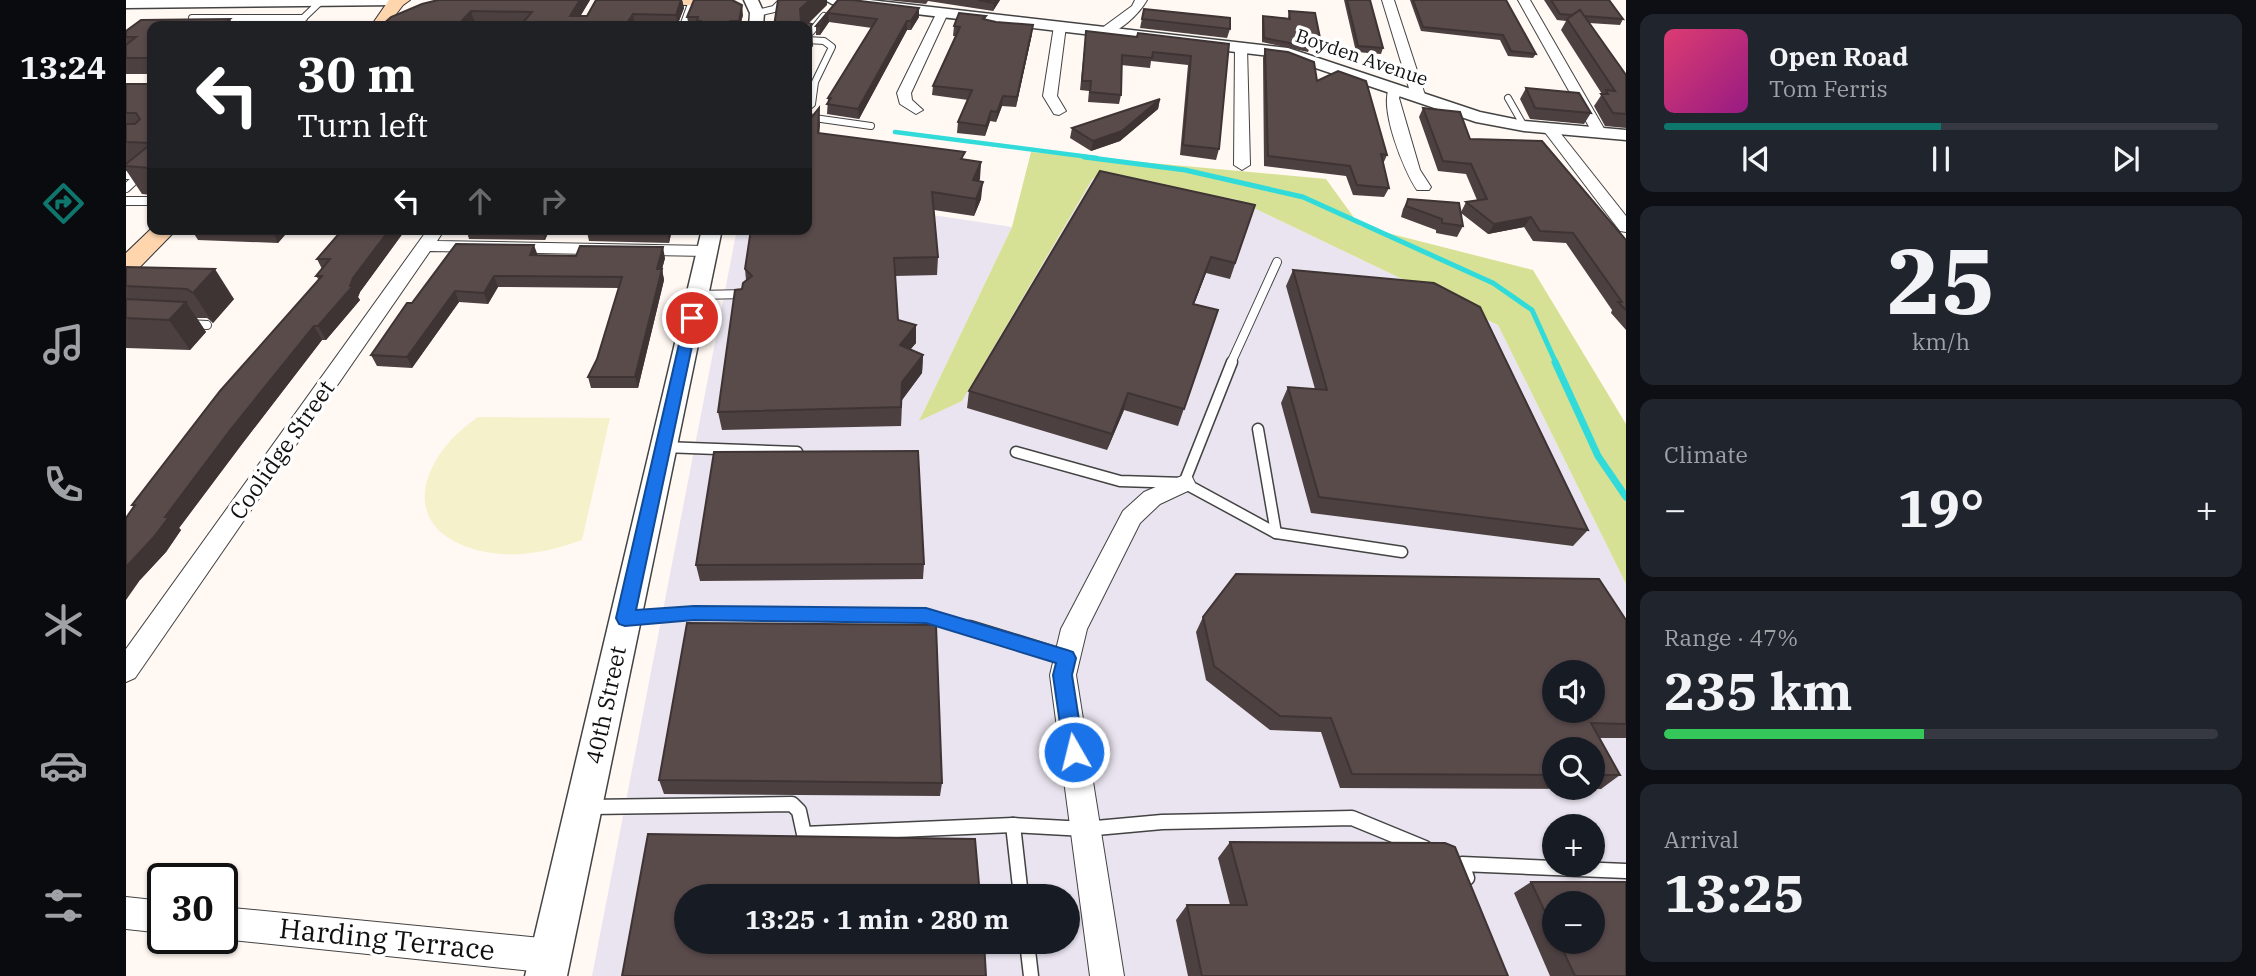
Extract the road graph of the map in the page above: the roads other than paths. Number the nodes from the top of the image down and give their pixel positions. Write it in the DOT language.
graph roads {
  1 [pos="399,0"];
  2 [pos="629,0"];
  3 [pos="715,0"];
  4 [pos="783,0"];
  5 [pos="832,0"];
  6 [pos="1141,0"];
  7 [pos="1388,0"];
  8 [pos="1524,0"];
  9 [pos="692,1"];
  10 [pos="838,1"];
  11 [pos="146,2"];
  12 [pos="319,3"];
  13 [pos="126,4"];
  14 [pos="209,4"];
  15 [pos="422,4"];
  16 [pos="755,13"];
  17 [pos="943,13"];
  18 [pos="192,18"];
  19 [pos="304,18"];
  20 [pos="188,21"];
  21 [pos="301,21"];
  22 [pos="383,21"];
  23 [pos="393,21"];
  24 [pos="685,21"];
  25 [pos="1060,26"];
  26 [pos="812,31"];
  27 [pos="1106,31"];
  28 [pos="812,40"];
  29 [pos="1241,47"];
  30 [pos="1395,89"];
  31 [pos="812,94"];
  32 [pos="1419,98"];
  33 [pos="1508,98"];
  34 [pos="916,110"];
  35 [pos="1059,111"];
  36 [pos="812,118"];
  37 [pos="871,126"];
  38 [pos="1524,126"];
  39 [pos="1549,128"];
  40 [pos="1599,132"];
  41 [pos="1626,135"];
  42 [pos="1241,165"];
  43 [pos="126,175"];
  44 [pos="1423,187"];
  45 [pos="126,188"];
  46 [pos="126,201"];
  47 [pos="147,201"];
  48 [pos="1626,227"];
  49 [pos="157,235"];
  50 [pos="431,238"];
  51 [pos="709,240"];
  52 [pos="135,249"];
  53 [pos="1277,262"];
  54 [pos="126,267"];
  55 [pos="748,294"];
  56 [pos="697,295"];
  57 [pos="180,324"];
  58 [pos="207,325"];
  59 [pos="1258,429"];
  60 [pos="663,447"];
  61 [pos="1016,452"];
  62 [pos="808,453"];
  63 [pos="1184,483"];
  64 [pos="1276,533"];
  65 [pos="1402,552"];
  66 [pos="625,618"];
  67 [pos="1067,658"];
  68 [pos="126,670"];
  69 [pos="584,807"];
  70 [pos="1013,825"];
  71 [pos="1085,829"];
  72 [pos="1450,859"];
  73 [pos="1626,871"];
  74 [pos="1020,884"];
  75 [pos="1475,898"];
  76 [pos="126,913"];
  77 [pos="147,915"];
  78 [pos="238,925"];
  79 [pos="1028,954"];
  80 [pos="549,966"];
  81 [pos="1031,976"];
  82 [pos="1107,976"];
  1 -- 12 [label="street"];
  1 -- 15 [label="main road"];
  1 -- 22 [label="main road"];
  2 -- 9 [label="main road"];
  3 -- 9 [label="main road"];
  4 -- 16 [label="lane"];
  5 -- 10 [label="street, Boyden Avenue"];
  6 -- 27 [label="street"];
  7 -- 32 [label="street"];
  8 -- 40 [label="street"];
  9 -- 24 [label="lane"];
  10 -- 17 [label="street, Boyden Avenue"];
  10 -- 26 [label="lane"];
  11 -- 13 [label="street"];
  11 -- 14 [label="street"];
  12 -- 14 [label="street"];
  12 -- 19 [label="lane"];
  14 -- 18 [label="lane"];
  15 -- 23 [label="main road"];
  17 -- 25 [label="street, Boyden Avenue"];
  17 -- 34 [label="street"];
  18 -- 19 [label="lane"];
  18 -- 20 [label="lane"];
  19 -- 21 [label="lane"];
  25 -- 27 [label="street, Boyden Avenue"];
  25 -- 35 [label="street"];
  27 -- 29 [label="street, Boyden Avenue"];
  28 -- 31 [label="lane"];
  29 -- 30 [label="street, Boyden Avenue"];
  29 -- 42 [label="street"];
  30 -- 32 [label="street, Boyden Avenue"];
  30 -- 44 [label="street"];
  32 -- 38 [label="street, Boyden Avenue"];
  33 -- 38 [label="lane"];
  36 -- 37 [label="lane"];
  38 -- 39 [label="street, Boyden Avenue"];
  39 -- 40 [label="street, Boyden Avenue"];
  39 -- 48 [label="street"];
  40 -- 41 [label="street, Boyden Avenue"];
  43 -- 45 [label="lane"];
  46 -- 47 [label="lane"];
  49 -- 52 [label="main road"];
  50 -- 51 [label="street"];
  50 -- 68 [label="street, Coolidge Street"];
  51 -- 56 [label="street, 40th Street"];
  52 -- 54 [label="main road"];
  53 -- 63 [label="lane"];
  55 -- 56 [label="lane"];
  56 -- 60 [label="street, 40th Street"];
  57 -- 58 [label="lane"];
  59 -- 64 [label="lane"];
  60 -- 62 [label="lane"];
  60 -- 66 [label="street, 40th Street"];
  61 -- 63 [label="lane"];
  63 -- 64 [label="lane"];
  63 -- 67 [label="street"];
  64 -- 65 [label="lane"];
  66 -- 67 [label="lane"];
  66 -- 69 [label="street, 40th Street"];
  67 -- 71 [label="street"];
  69 -- 70 [label="lane"];
  69 -- 80 [label="street, 40th Street"];
  70 -- 71 [label="lane"];
  70 -- 74 [label="lane"];
  71 -- 72 [label="lane"];
  71 -- 82 [label="street"];
  72 -- 73 [label="lane"];
  72 -- 75 [label="lane"];
  76 -- 77 [label="street"];
  78 -- 80 [label="street, Harding Terrace"];
  79 -- 81 [label="lane"];
}
